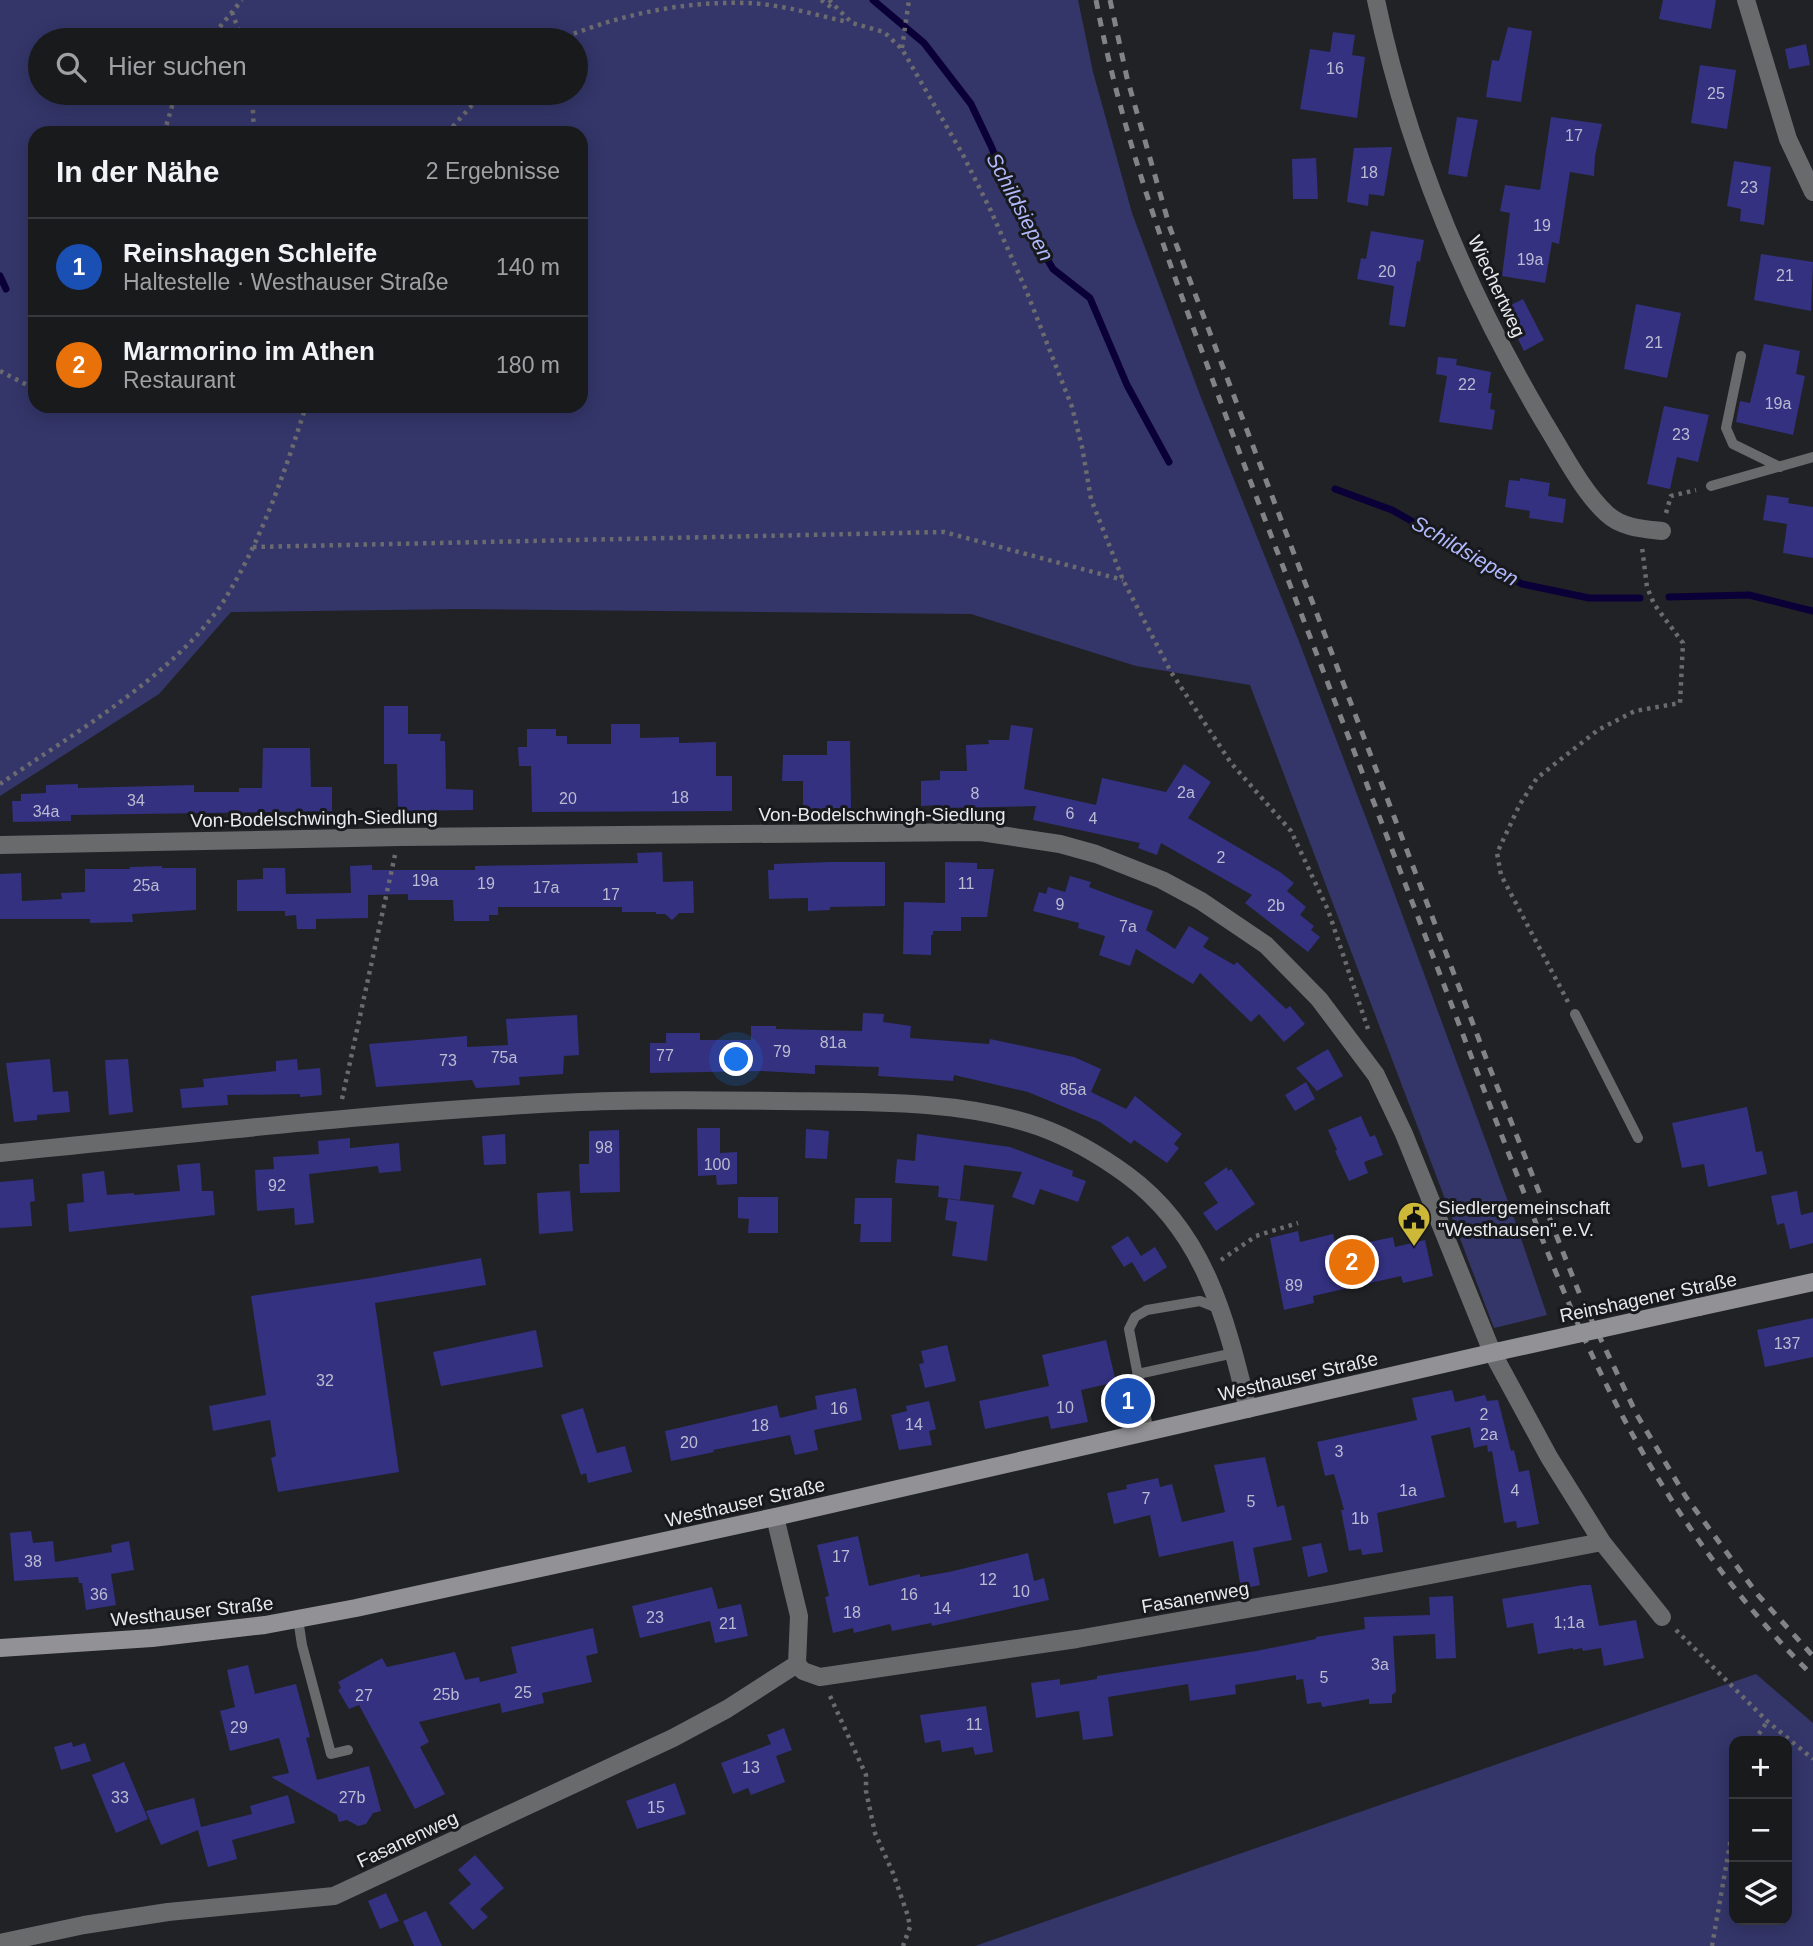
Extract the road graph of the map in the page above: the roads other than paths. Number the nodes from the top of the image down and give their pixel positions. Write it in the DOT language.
graph roads {
  1 [pos="1376,0"];
  2 [pos="1746,0"];
  3 [pos="1813,192"];
  4 [pos="1741,356"];
  5 [pos="1813,457"];
  6 [pos="1780,467"];
  7 [pos="1711,486"];
  8 [pos="1662,531"];
  9 [pos="0,845"];
  10 [pos="1575,1014"];
  11 [pos="1638,1138"];
  12 [pos="0,1153"];
  13 [pos="1813,1282"];
  14 [pos="1222,1310"];
  15 [pos="1496,1351"];
  16 [pos="1234,1353"];
  17 [pos="1138,1374"];
  18 [pos="1248,1409"];
  19 [pos="1149,1433"];
  20 [pos="775,1517"];
  21 [pos="1602,1542"];
  22 [pos="1662,1617"];
  23 [pos="298,1619"];
  24 [pos="0,1648"];
  25 [pos="797,1664"];
  26 [pos="348,1750"];
  27 [pos="0,1943"];
  1 -- 8 [label="street, Wiechertweg"];
  2 -- 3 [label="street"];
  4 -- 6 [label="lane"];
  5 -- 6 [label="lane"];
  6 -- 7 [label="lane"];
  9 -- 15 [label="street, Von-Bodelschwingh-Siedlung"];
  10 -- 11 [label="lane"];
  12 -- 14 [label="street"];
  13 -- 15 [label="main road, Reinshagener Straße, bridge"];
  14 -- 16 [label="street"];
  14 -- 17 [label="lane"];
  15 -- 18 [label="main road, Westhauser Straße"];
  15 -- 21 [label="street"];
  16 -- 17 [label="lane"];
  16 -- 18 [label="street"];
  17 -- 19 [label="lane"];
  18 -- 19 [label="main road, Westhauser Straße"];
  19 -- 20 [label="main road, Westhauser Straße"];
  20 -- 23 [label="main road, Westhauser Straße"];
  20 -- 25 [label="street"];
  21 -- 22 [label="street"];
  21 -- 25 [label="street, Fasanenweg"];
  23 -- 24 [label="main road, Westhauser Straße"];
  23 -- 26 [label="lane"];
  25 -- 27 [label="street, Fasanenweg"];
}
